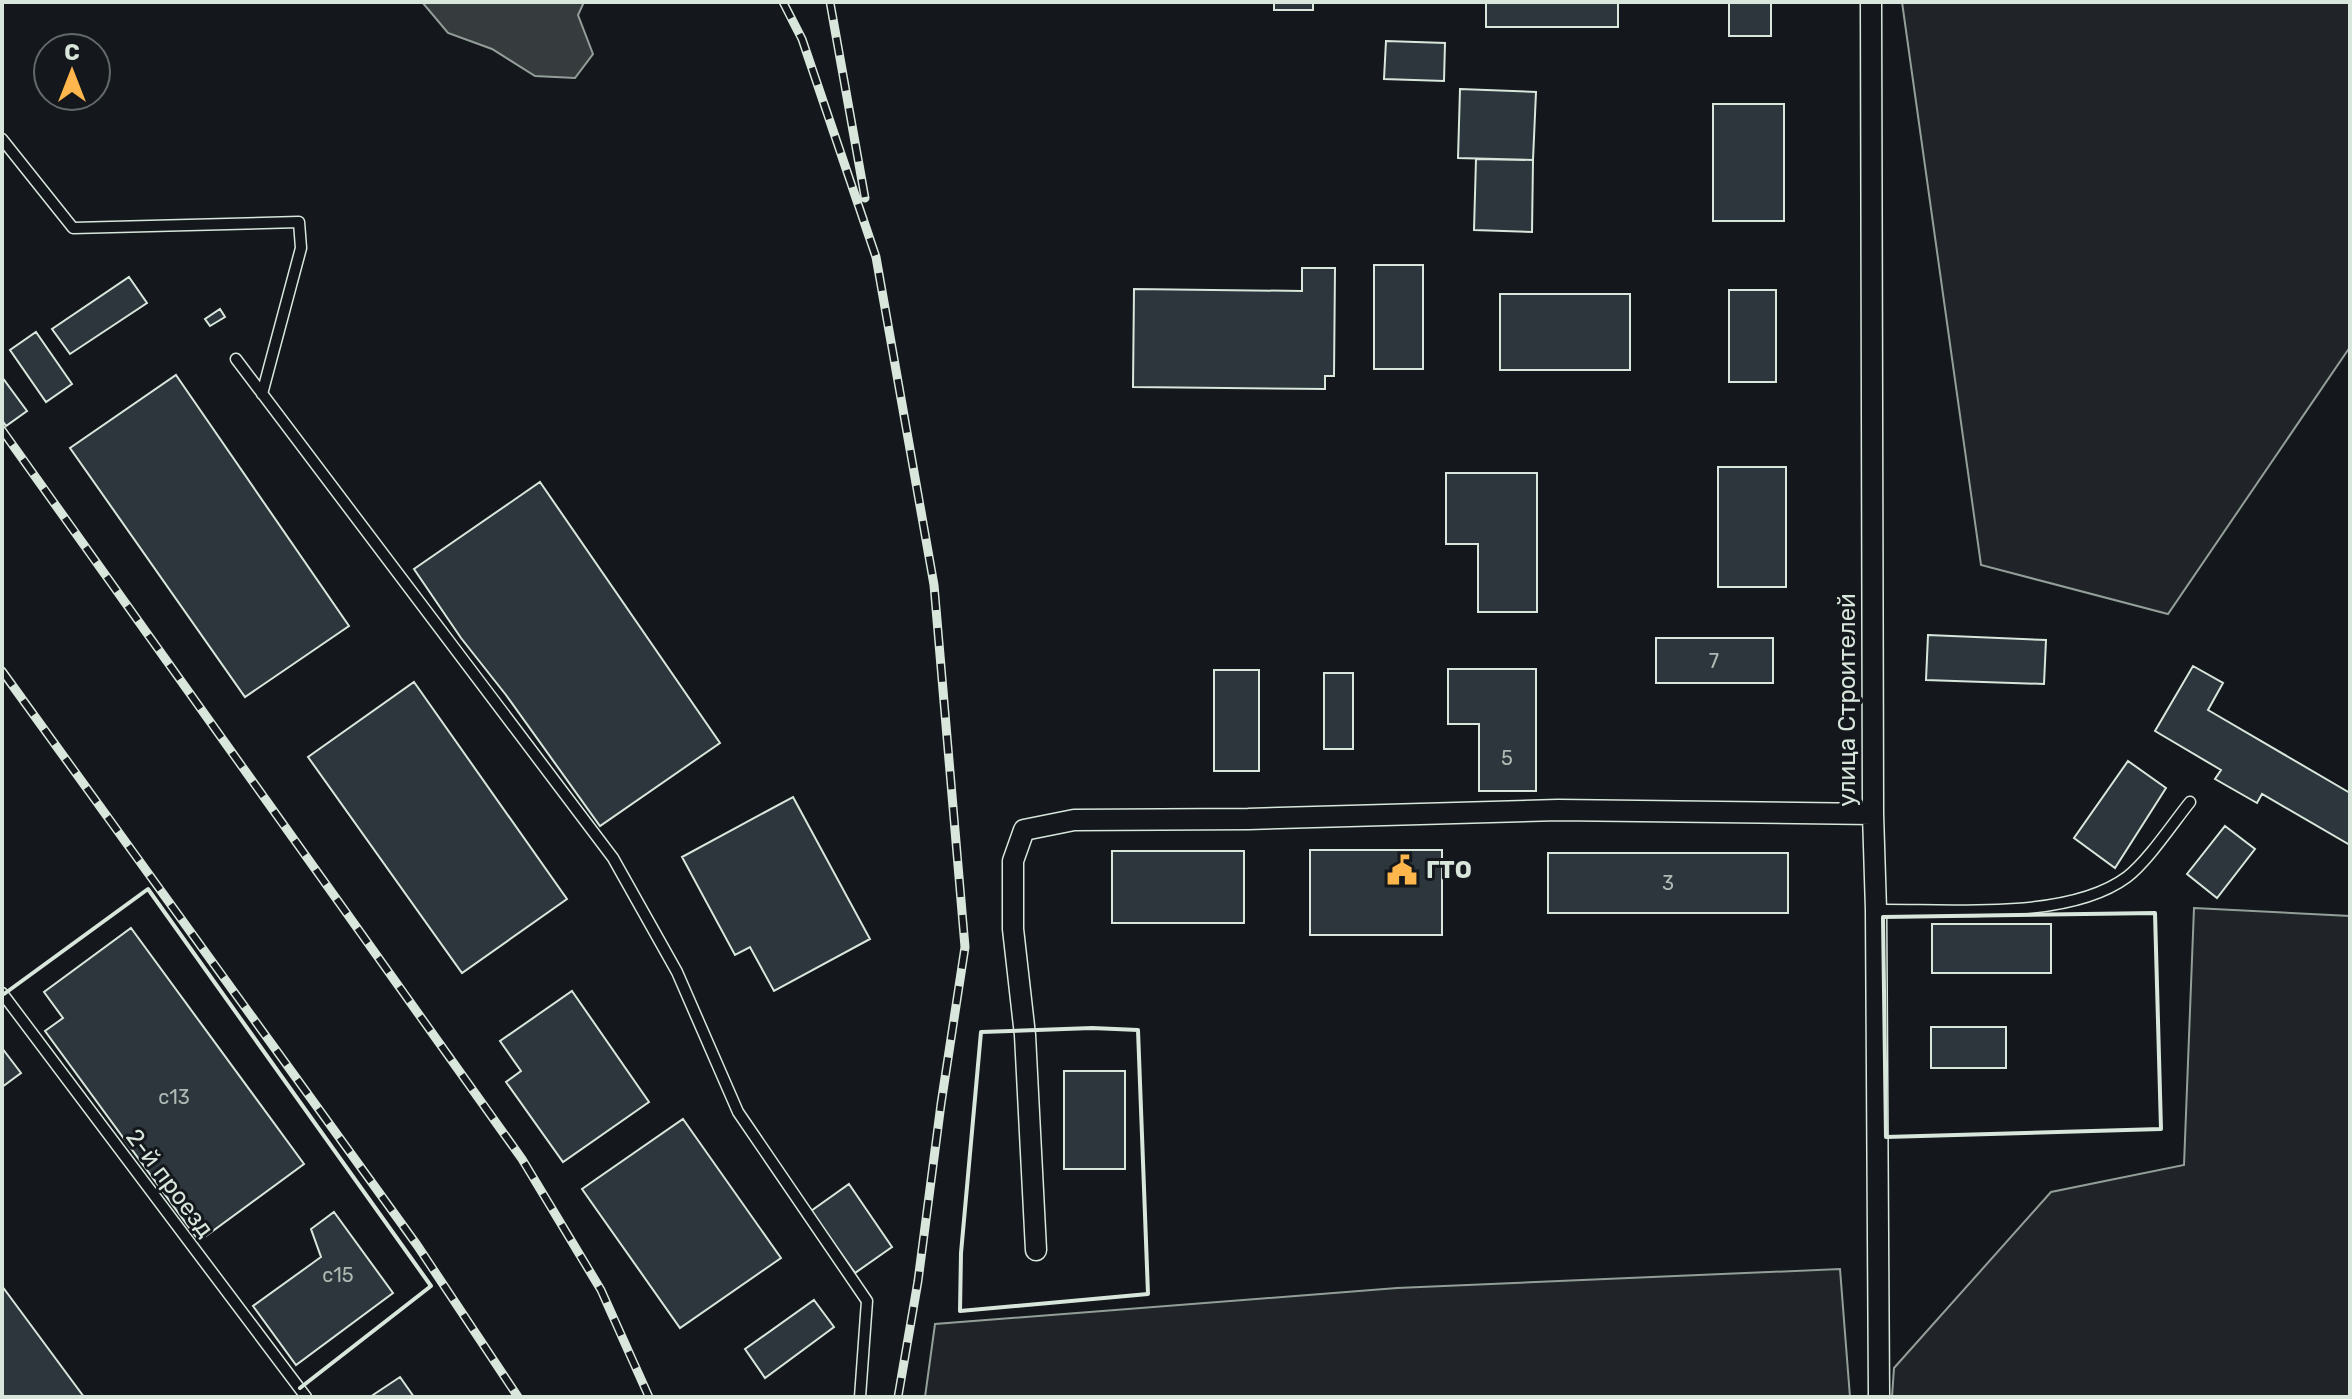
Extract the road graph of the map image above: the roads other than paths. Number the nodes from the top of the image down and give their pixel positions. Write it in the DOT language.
graph roads {
  1 [pos="1871,2"];
  2 [pos="2,139"];
  3 [pos="236,359"];
  4 [pos="262,394"];
  5 [pos="2190,802"];
  6 [pos="1873,814"];
  7 [pos="1876,910"];
  8 [pos="2,993"];
  9 [pos="1036,1250"];
  10 [pos="306,1397"];
  11 [pos="860,1397"];
  12 [pos="1879,1397"];
  1 -- 6 [label="street, улица Строителей"];
  2 -- 4 [label="lane"];
  3 -- 4 [label="lane"];
  4 -- 11 [label="lane"];
  5 -- 7 [label="lane"];
  6 -- 7 [label="street, улица Строителей"];
  6 -- 9 [label="street"];
  7 -- 12 [label="street, улица Строителей"];
  8 -- 10 [label="lane, 2-й проезд"];
}
